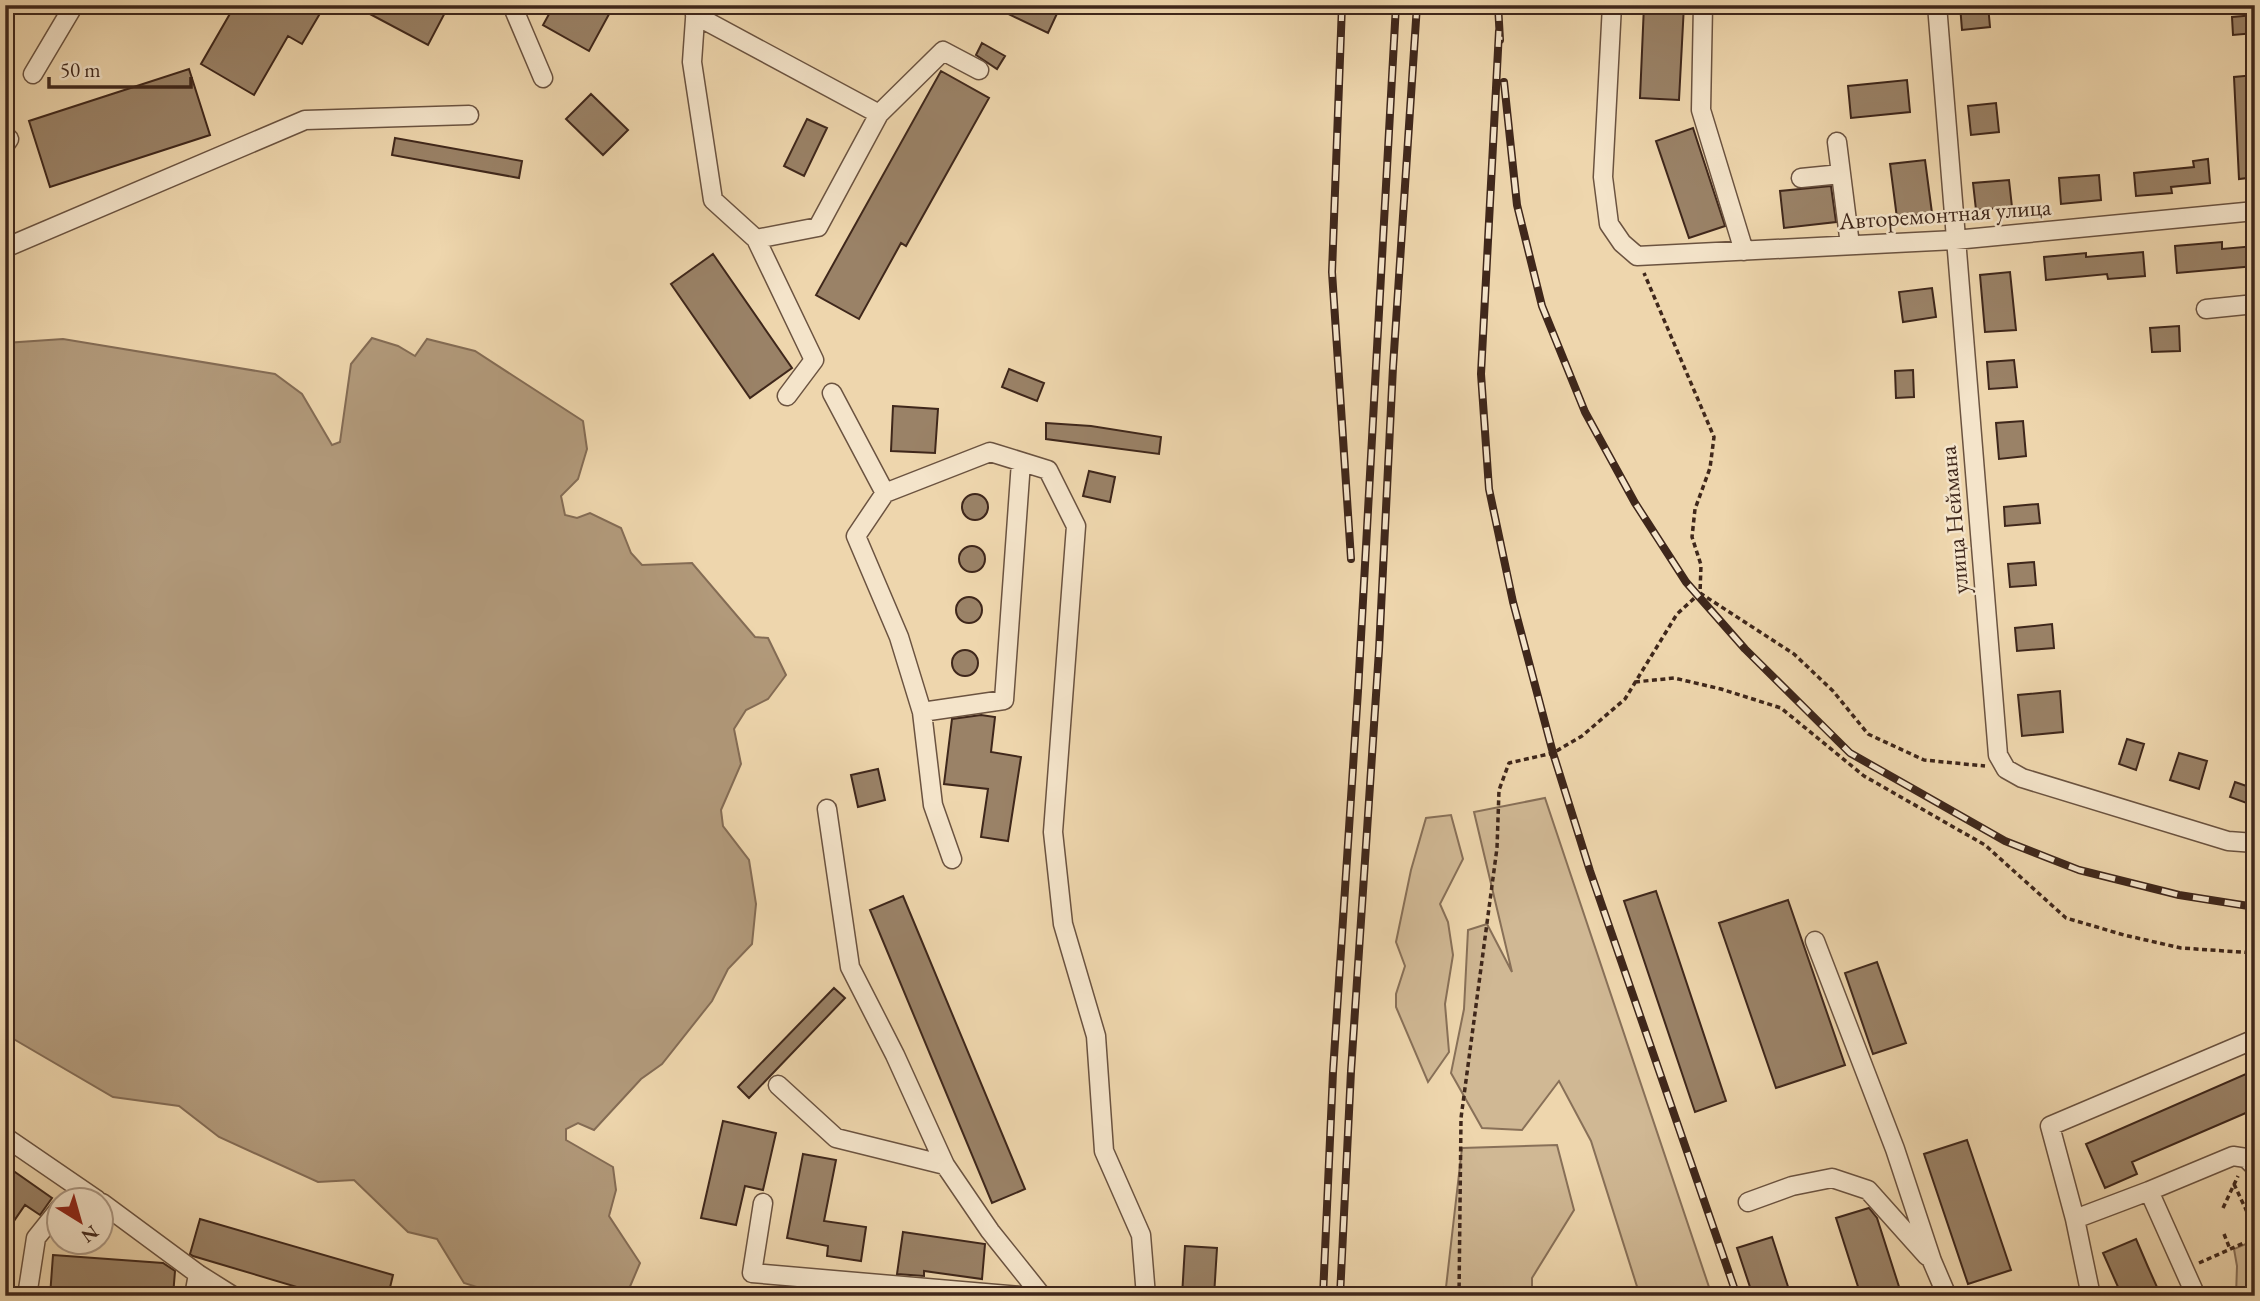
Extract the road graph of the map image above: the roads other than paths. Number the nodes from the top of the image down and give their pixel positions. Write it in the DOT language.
graph roads {
  1 [pos="74,5"];
  2 [pos="512,5"];
  3 [pos="1612,5"];
  4 [pos="1703,5"];
  5 [pos="1937,5"];
  6 [pos="696,10"];
  7 [pos="979,70"];
  8 [pos="33,74"];
  9 [pos="543,78"];
  10 [pos="878,114"];
  11 [pos="469,115"];
  12 [pos="5,136"];
  13 [pos="1837,142"];
  14 [pos="5,145"];
  15 [pos="1841,174"];
  16 [pos="1801,177"];
  17 [pos="2255,211"];
  18 [pos="756,239"];
  19 [pos="1955,240"];
  20 [pos="1850,245"];
  21 [pos="5,248"];
  22 [pos="1744,251"];
  23 [pos="2255,304"];
  24 [pos="2206,309"];
  25 [pos="832,393"];
  26 [pos="786,396"];
  27 [pos="1021,462"];
  28 [pos="885,493"];
  29 [pos="922,712"];
  30 [pos="827,809"];
  31 [pos="2255,843"];
  32 [pos="952,859"];
  33 [pos="1815,941"];
  34 [pos="2255,1039"];
  35 [pos="778,1085"];
  36 [pos="5,1137"];
  37 [pos="2250,1163"];
  38 [pos="945,1165"];
  39 [pos="63,1186"];
  40 [pos="2149,1191"];
  41 [pos="1748,1202"];
  42 [pos="763,1203"];
  43 [pos="116,1214"];
  44 [pos="2075,1219"];
  45 [pos="46,1226"];
  46 [pos="1932,1261"];
  47 [pos="198,1275"];
  48 [pos="27,1296"];
  49 [pos="194,1296"];
  50 [pos="233,1296"];
  51 [pos="1020,1296"];
  52 [pos="1042,1296"];
  53 [pos="1146,1296"];
  54 [pos="1947,1296"];
  55 [pos="2091,1296"];
  56 [pos="2196,1296"];
  1 -- 8 [label="street"];
  2 -- 9 [label="street"];
  3 -- 22 [label="street, Авторемонтная улица"];
  4 -- 22 [label="street"];
  5 -- 19 [label="street, улица Неймана"];
  6 -- 10 [label="street"];
  6 -- 18 [label="street"];
  7 -- 10 [label="street"];
  10 -- 18 [label="street"];
  11 -- 21 [label="street"];
  12 -- 14 [label="street"];
  13 -- 15 [label="street"];
  15 -- 16 [label="street"];
  15 -- 20 [label="street"];
  17 -- 19 [label="street, Авторемонтная улица"];
  18 -- 26 [label="street"];
  19 -- 20 [label="street, Авторемонтная улица"];
  19 -- 31 [label="street, улица Неймана"];
  20 -- 22 [label="street, Авторемонтная улица"];
  23 -- 24 [label="street"];
  25 -- 28 [label="street"];
  27 -- 28 [label="street"];
  27 -- 29 [label="street"];
  27 -- 53 [label="street"];
  28 -- 29 [label="street"];
  29 -- 32 [label="street"];
  30 -- 38 [label="street"];
  33 -- 46 [label="street"];
  34 -- 44 [label="street"];
  35 -- 38 [label="street"];
  36 -- 39 [label="street"];
  37 -- 40 [label="street"];
  38 -- 52 [label="street"];
  40 -- 44 [label="street"];
  40 -- 56 [label="street"];
  41 -- 46 [label="street"];
  42 -- 51 [label="street"];
  43 -- 47 [label="street"];
  44 -- 55 [label="street"];
  45 -- 48 [label="street"];
  46 -- 54 [label="street"];
  47 -- 49 [label="street"];
  47 -- 50 [label="street"];
}
